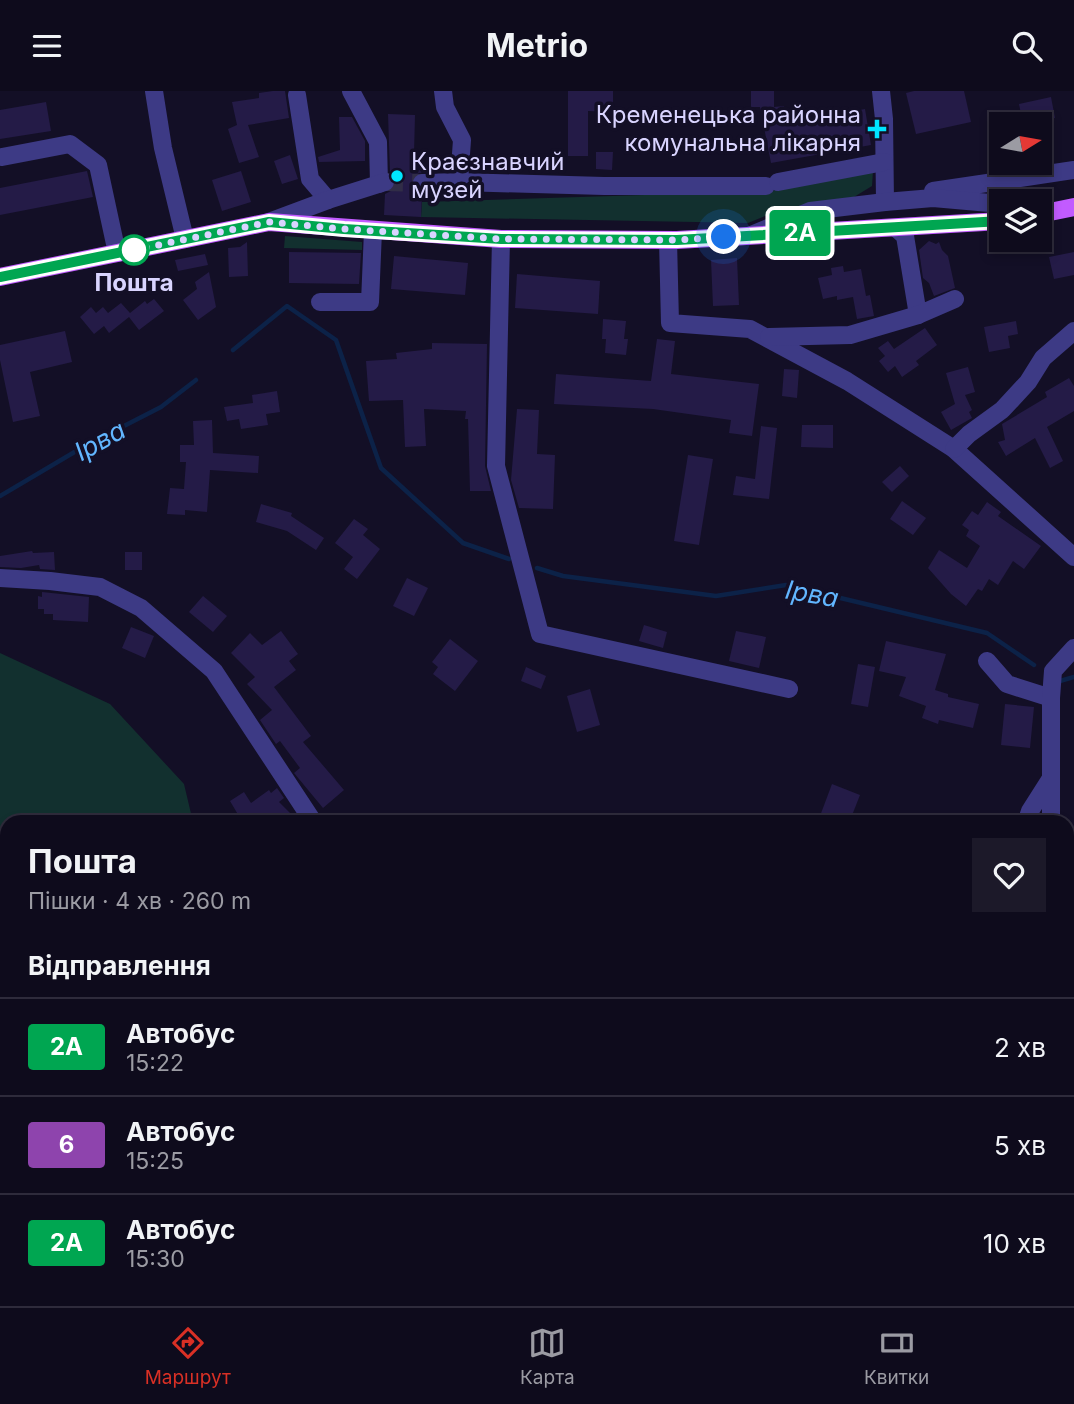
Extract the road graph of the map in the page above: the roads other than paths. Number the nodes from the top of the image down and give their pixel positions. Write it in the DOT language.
graph roads {
  1 [pos="154,91"];
  2 [pos="351,91"];
  3 [pos="443,91"];
  4 [pos="881,91"];
  5 [pos="297,95"];
  6 [pos="2,157"];
  7 [pos="884,162"];
  8 [pos="1074,170"];
  9 [pos="459,182"];
  10 [pos="422,183"];
  11 [pos="328,199"];
  12 [pos="885,202"];
  13 [pos="989,203"];
  14 [pos="1074,207"];
  15 [pos="1052,212"];
  16 [pos="269,222"];
  17 [pos="989,222"];
  18 [pos="896,228"];
  19 [pos="373,231"];
  20 [pos="748,236"];
  21 [pos="185,239"];
  22 [pos="501,239"];
  23 [pos="668,240"];
  24 [pos="117,253"];
  25 [pos="0,277"];
  26 [pos="955,299"];
  27 [pos="320,302"];
  28 [pos="918,315"];
  29 [pos="1074,331"];
  30 [pos="766,338"];
  31 [pos="954,449"];
  32 [pos="1074,557"];
  33 [pos="0,578"];
  34 [pos="1074,648"];
  35 [pos="987,661"];
  36 [pos="789,689"];
  37 [pos="1051,698"];
  38 [pos="1051,778"];
  39 [pos="309,815"];
  40 [pos="1029,815"];
  41 [pos="1051,815"];
  1 -- 21 [label="street"];
  2 -- 11 [label="street"];
  3 -- 9 [label="street"];
  4 -- 7 [label="street"];
  5 -- 11 [label="street"];
  6 -- 24 [label="street"];
  7 -- 9 [label="street"];
  7 -- 12 [label="street"];
  8 -- 12 [label="street"];
  9 -- 10 [label="street"];
  11 -- 16 [label="street"];
  12 -- 13 [label="street"];
  12 -- 20 [label="street"];
  14 -- 15 [label="main road"];
  16 -- 19 [label="main road"];
  16 -- 21 [label="main road"];
  17 -- 18 [label="main road"];
  18 -- 20 [label="main road"];
  18 -- 28 [label="street"];
  19 -- 22 [label="main road"];
  19 -- 27 [label="street"];
  20 -- 23 [label="main road"];
  21 -- 24 [label="main road"];
  22 -- 23 [label="main road"];
  22 -- 36 [label="street"];
  23 -- 30 [label="street"];
  24 -- 25 [label="main road"];
  26 -- 28 [label="street"];
  28 -- 30 [label="street"];
  29 -- 31 [label="street"];
  30 -- 31 [label="street"];
  31 -- 32 [label="street"];
  33 -- 39 [label="street"];
  34 -- 37 [label="street"];
  35 -- 37 [label="street"];
  37 -- 38 [label="street"];
  38 -- 40 [label="street"];
  38 -- 41 [label="street"];
}
